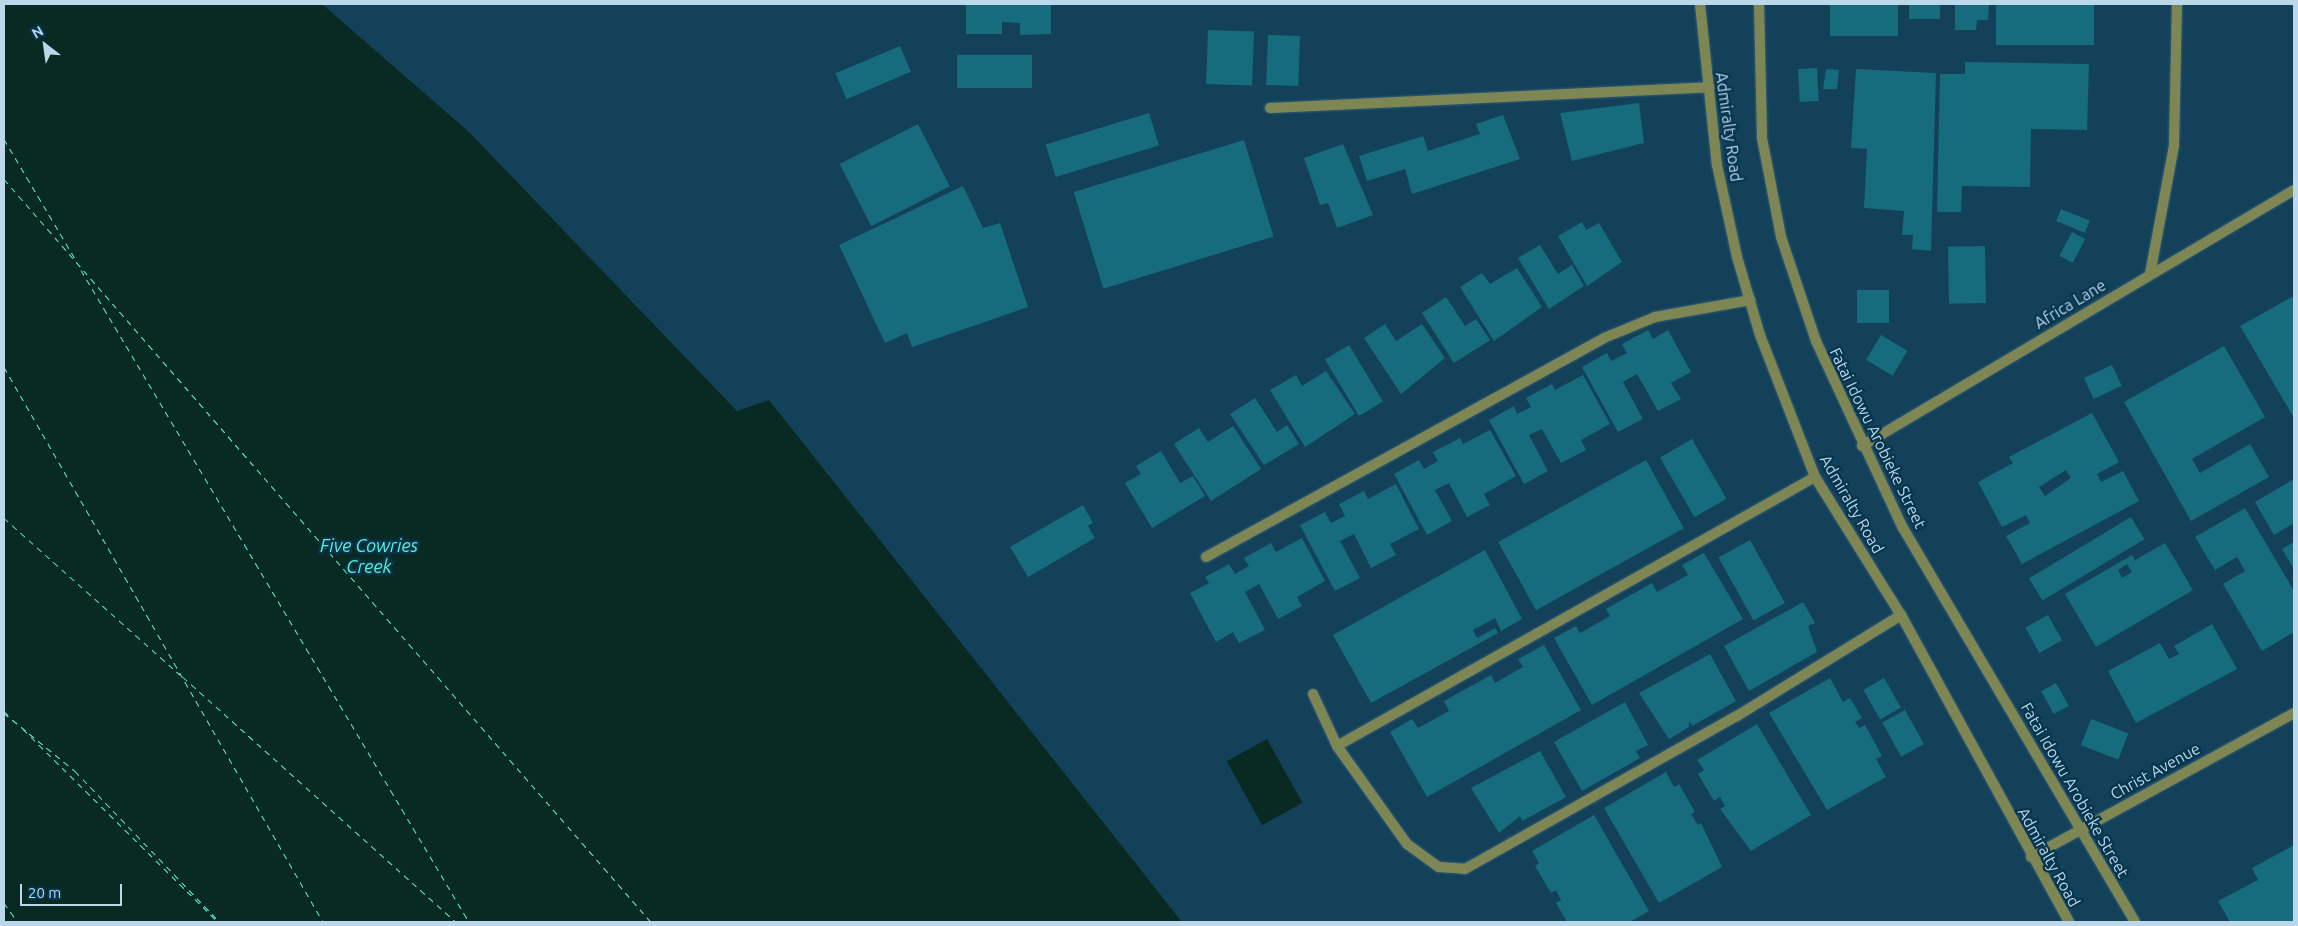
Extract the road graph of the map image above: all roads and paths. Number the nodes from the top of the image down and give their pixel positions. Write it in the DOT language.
graph roads {
  1 [pos="1700,4"];
  2 [pos="1759,4"];
  3 [pos="2177,4"];
  4 [pos="1709,87"];
  5 [pos="1270,108"];
  6 [pos="2294,190"];
  7 [pos="2150,274"];
  8 [pos="1750,300"];
  9 [pos="1862,446"];
  10 [pos="1815,477"];
  11 [pos="1206,557"];
  12 [pos="1901,615"];
  13 [pos="1312,694"];
  14 [pos="2294,712"];
  15 [pos="1337,746"];
  16 [pos="2080,830"];
  17 [pos="2031,857"];
  18 [pos="2068,922"];
  19 [pos="2135,922"];
  1 -- 4 [label="street, Admiralty Road"];
  2 -- 9 [label="street, Fatai Idowu Arobieke Street"];
  3 -- 7 [label="street"];
  4 -- 5 [label="street"];
  4 -- 8 [label="street, Admiralty Road"];
  6 -- 7 [label="street, Africa Lane"];
  7 -- 9 [label="street, Africa Lane"];
  8 -- 10 [label="street, Admiralty Road"];
  8 -- 11 [label="street"];
  9 -- 16 [label="street, Fatai Idowu Arobieke Street"];
  10 -- 12 [label="street, Admiralty Road"];
  10 -- 15 [label="street"];
  12 -- 15 [label="street"];
  12 -- 17 [label="street, Admiralty Road"];
  13 -- 15 [label="street"];
  14 -- 16 [label="street, Christ Avenue"];
  16 -- 17 [label="street, Christ Avenue"];
  16 -- 19 [label="street, Fatai Idowu Arobieke Street"];
  17 -- 18 [label="street, Admiralty Road"];
}
